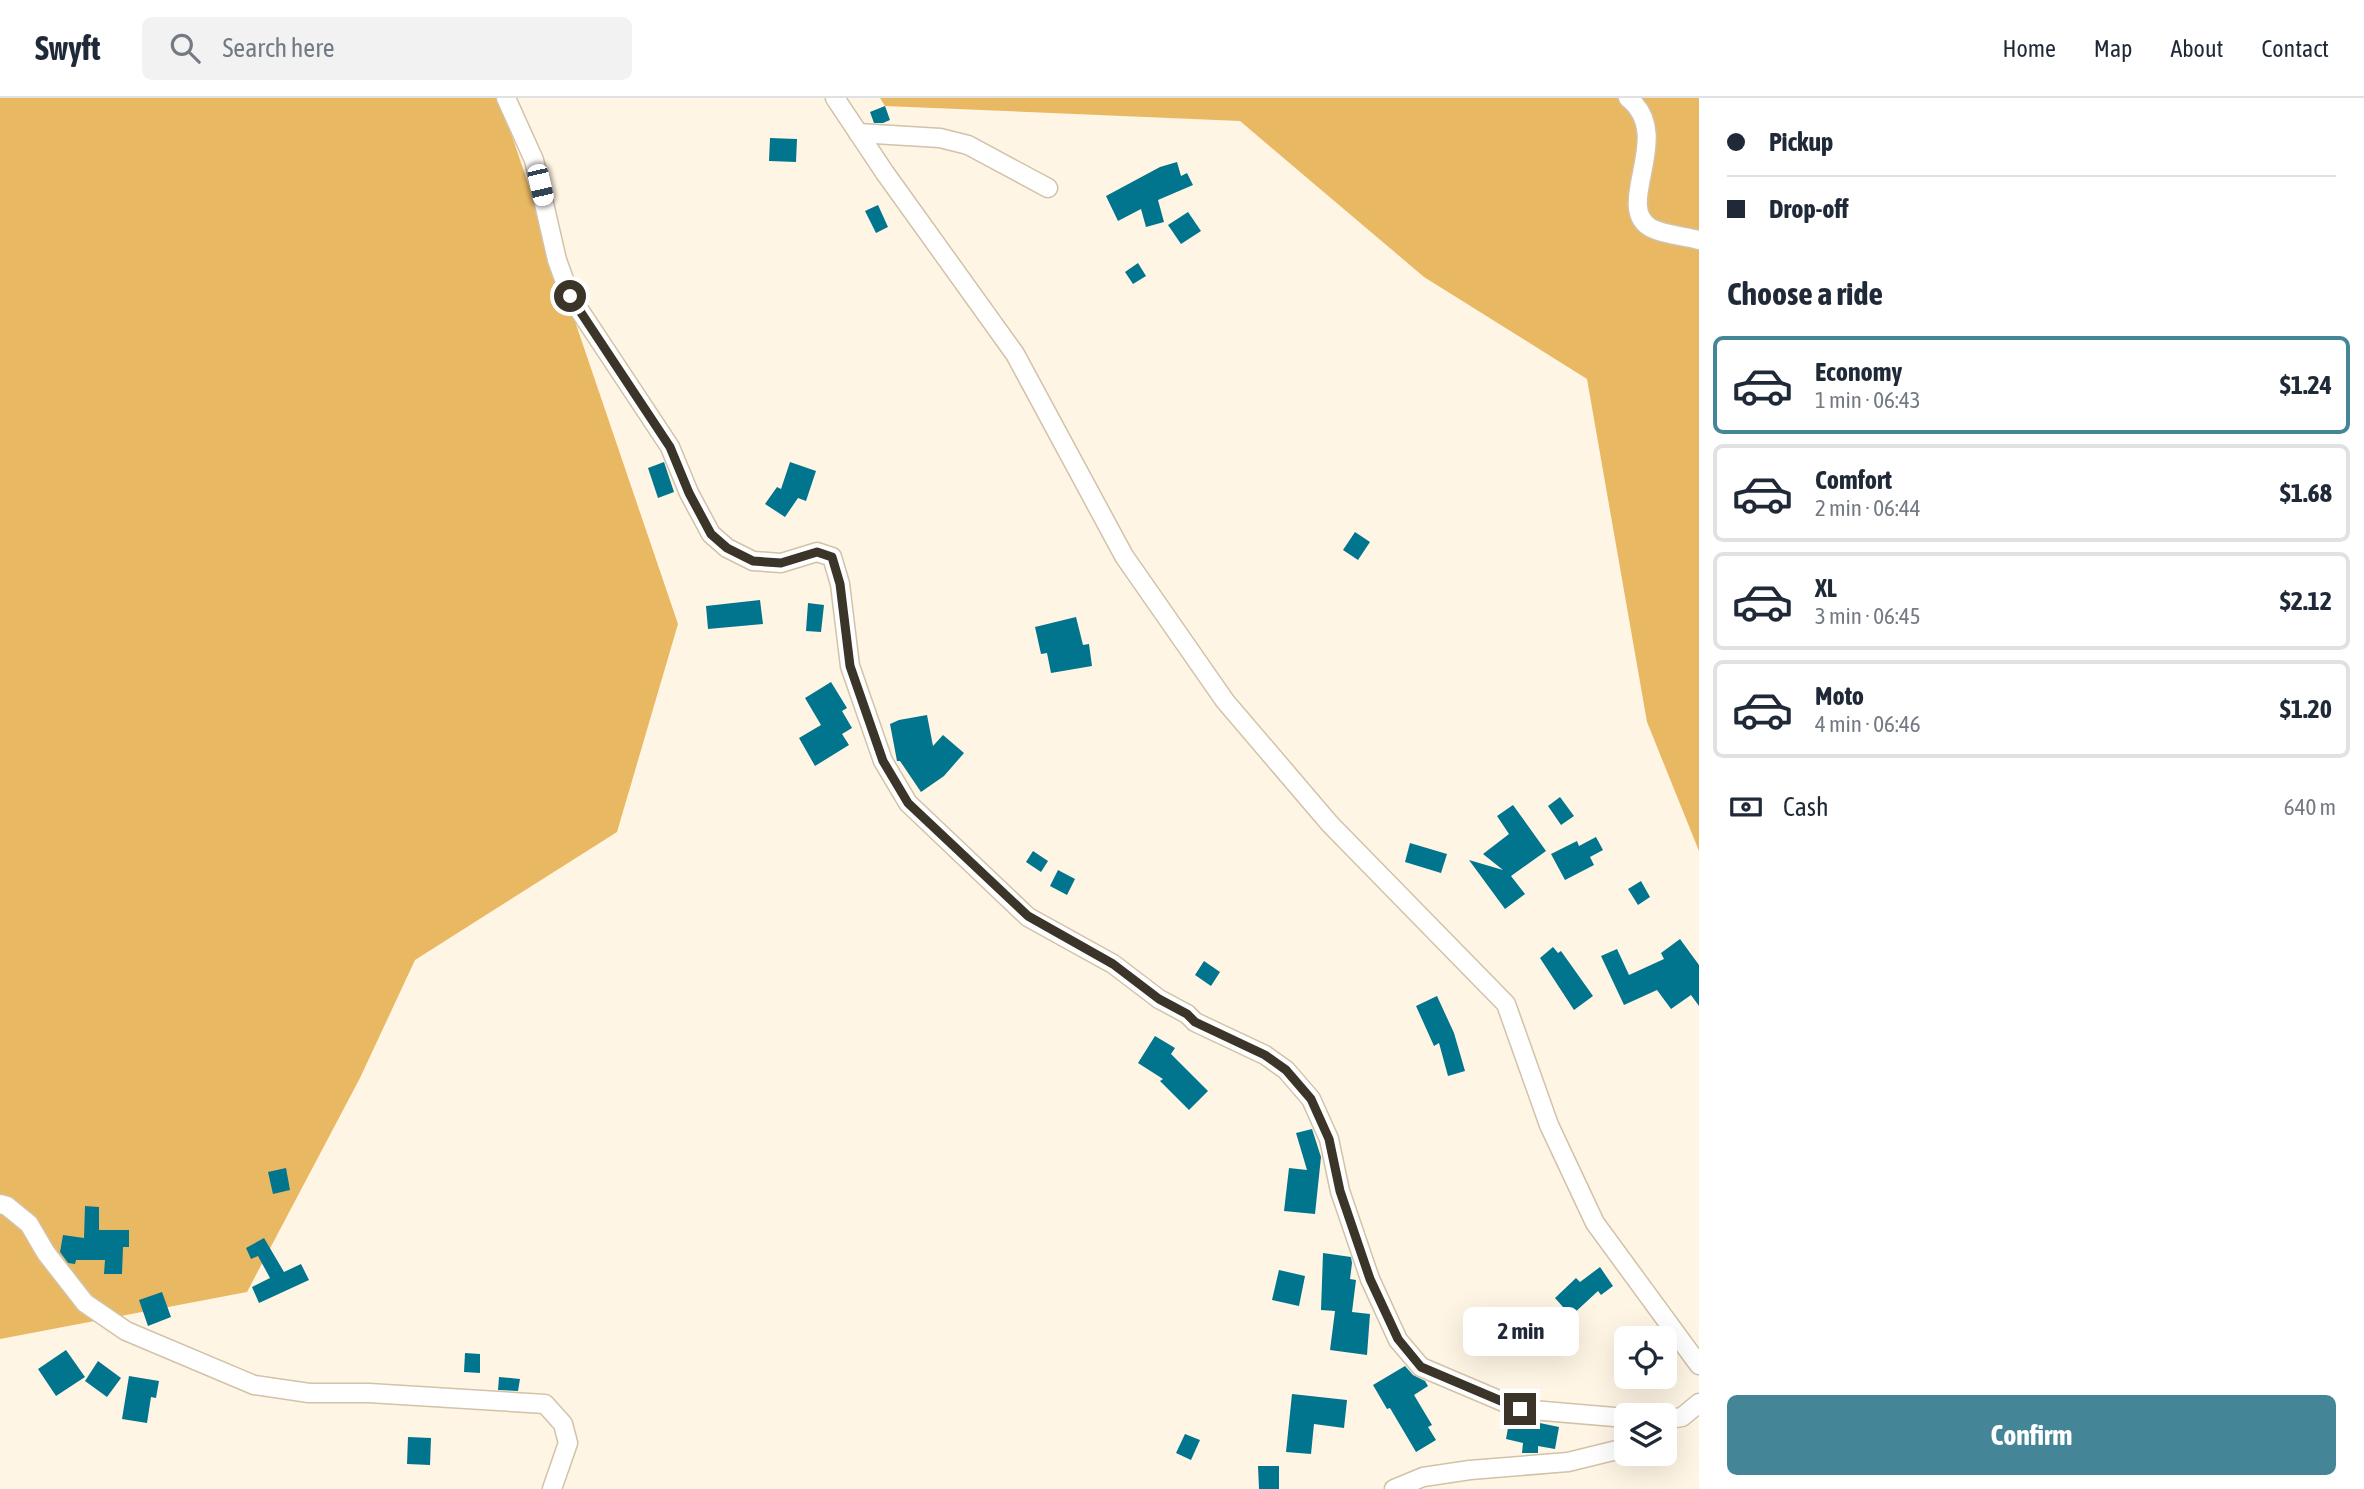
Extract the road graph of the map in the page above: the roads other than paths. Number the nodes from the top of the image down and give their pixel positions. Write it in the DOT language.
graph roads {
  1 [pos="506,98"];
  2 [pos="835,98"];
  3 [pos="1628,98"];
  4 [pos="858,133"];
  5 [pos="1048,188"];
  6 [pos="1699,240"];
  7 [pos="0,1204"];
  8 [pos="1699,1365"];
  9 [pos="1699,1403"];
  10 [pos="1614,1417"];
  11 [pos="1677,1418"];
  12 [pos="1614,1451"];
  13 [pos="552,1489"];
  14 [pos="1394,1489"];
  1 -- 10 [label="street"];
  2 -- 4 [label="street"];
  3 -- 6 [label="street"];
  4 -- 5 [label="street"];
  4 -- 8 [label="street"];
  7 -- 13 [label="street"];
  9 -- 11 [label="street"];
  12 -- 14 [label="street"];
}
